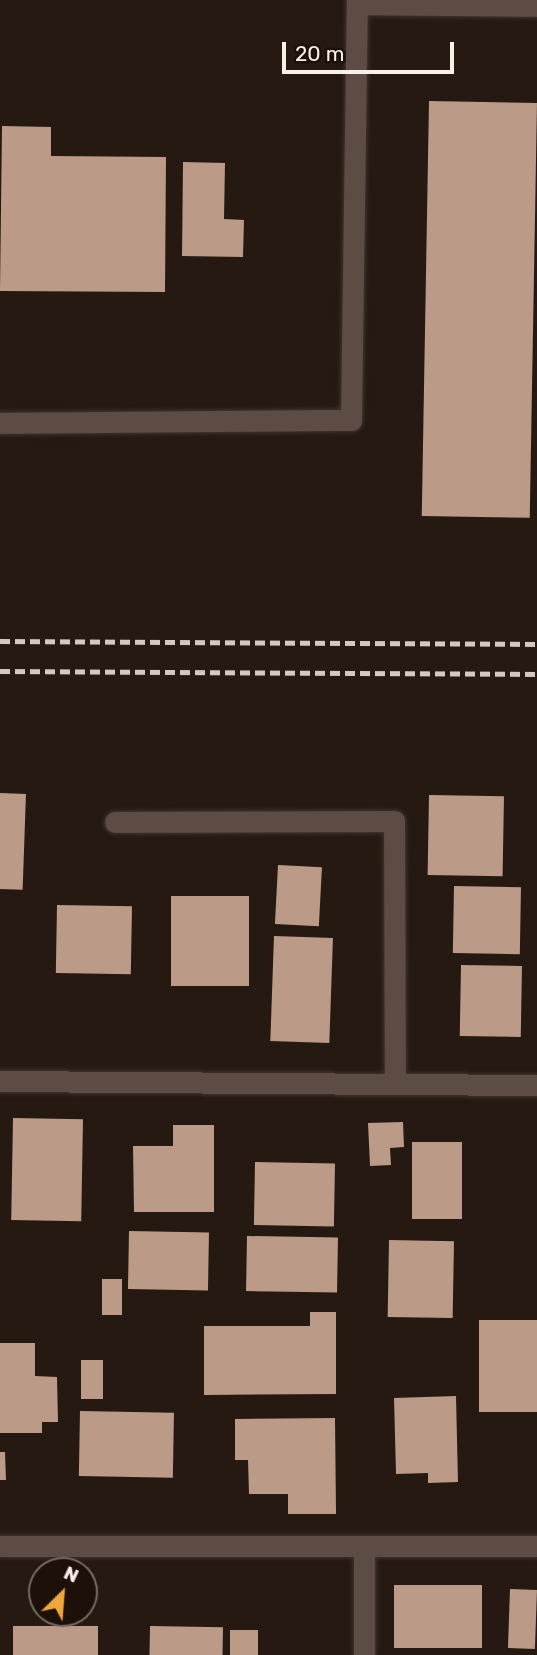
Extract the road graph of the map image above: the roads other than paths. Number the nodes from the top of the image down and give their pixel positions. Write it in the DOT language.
graph roads {
  1 [pos="357,2"];
  2 [pos="537,6"];
  3 [pos="0,424"];
  4 [pos="116,822"];
  5 [pos="0,1081"];
  6 [pos="395,1084"];
  7 [pos="537,1085"];
  8 [pos="0,1546"];
  9 [pos="364,1546"];
  10 [pos="537,1546"];
  11 [pos="364,1655"];
  1 -- 2 [label="street"];
  1 -- 3 [label="street"];
  4 -- 6 [label="street"];
  5 -- 6 [label="street"];
  6 -- 7 [label="street"];
  8 -- 9 [label="street"];
  9 -- 10 [label="street"];
  9 -- 11 [label="street"];
}
